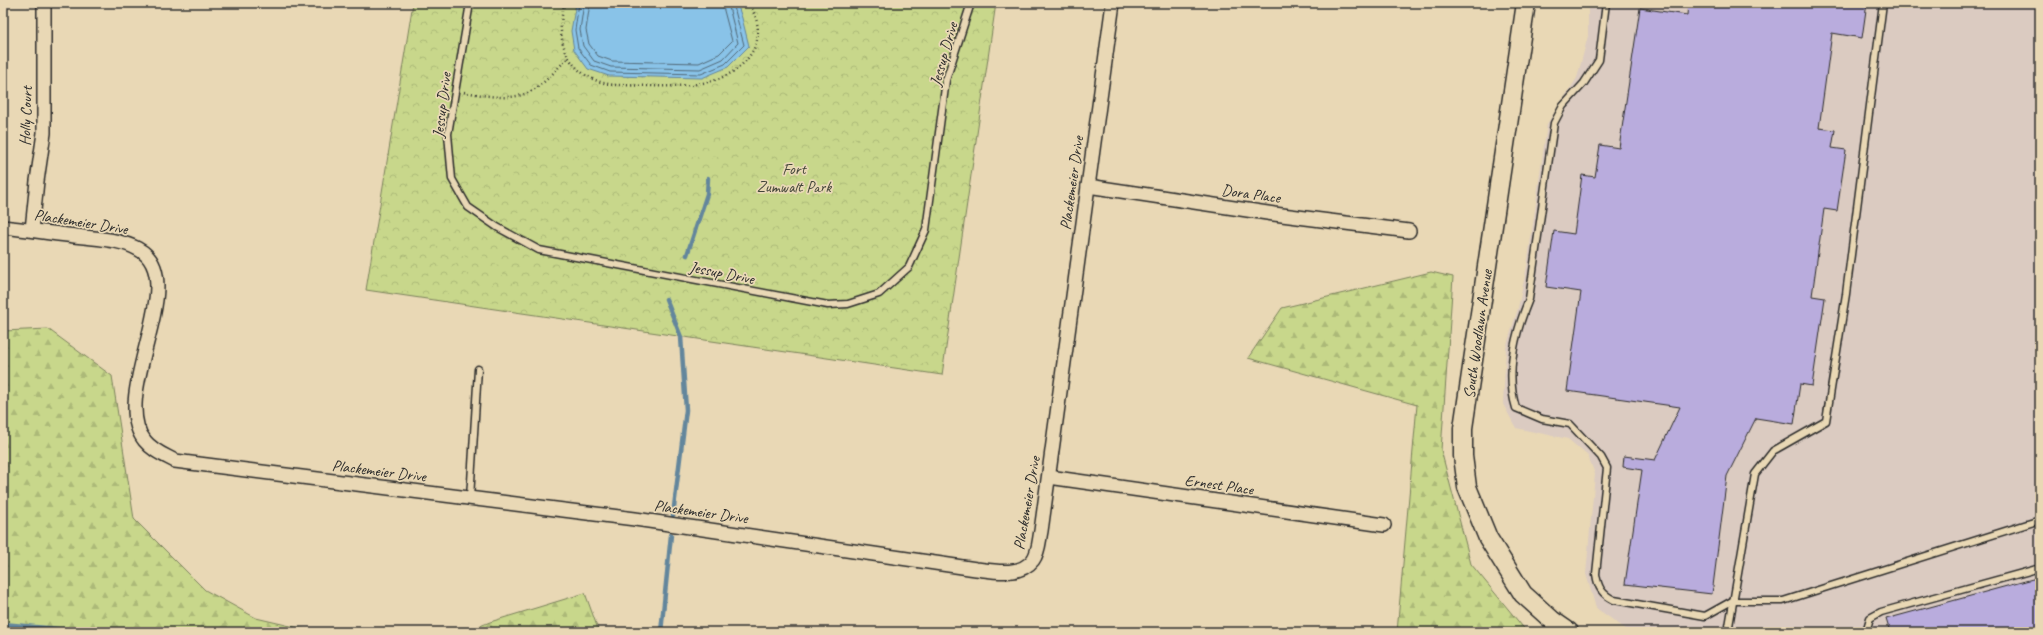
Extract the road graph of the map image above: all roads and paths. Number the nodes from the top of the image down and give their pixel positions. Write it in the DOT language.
graph roads {
  1 [pos="44,3"];
  2 [pos="470,3"];
  3 [pos="564,3"];
  4 [pos="749,3"];
  5 [pos="971,3"];
  6 [pos="1114,3"];
  7 [pos="1526,3"];
  8 [pos="1606,3"];
  9 [pos="1883,3"];
  10 [pos="569,58"];
  11 [pos="455,91"];
  12 [pos="1088,186"];
  13 [pos="3,227"];
  14 [pos="32,230"];
  15 [pos="1409,231"];
  16 [pos="478,369"];
  17 [pos="1049,477"];
  18 [pos="470,498"];
  19 [pos="2040,520"];
  20 [pos="1384,525"];
  21 [pos="2040,568"];
  22 [pos="1732,601"];
  23 [pos="1569,632"];
  24 [pos="1728,632"];
  25 [pos="1866,632"];
  1 -- 14 [label="street, Holly Court"];
  2 -- 11 [label="lane, Jessup Drive"];
  3 -- 10 [label="path"];
  4 -- 10 [label="path"];
  5 -- 11 [label="lane, Jessup Drive"];
  6 -- 12 [label="street, Plackemeier Drive"];
  7 -- 23 [label="street, South Woodlawn Avenue"];
  8 -- 22 [label="lane"];
  9 -- 22 [label="lane"];
  10 -- 11 [label="path"];
  12 -- 15 [label="street, Dora Place"];
  12 -- 17 [label="street, Plackemeier Drive"];
  13 -- 14 [label="street, Plackemeier Drive"];
  14 -- 18 [label="street, Plackemeier Drive"];
  16 -- 18 [label="lane"];
  17 -- 18 [label="street, Plackemeier Drive"];
  17 -- 20 [label="street, Ernest Place"];
  19 -- 22 [label="lane"];
  21 -- 25 [label="lane"];
  22 -- 24 [label="lane"];
}
